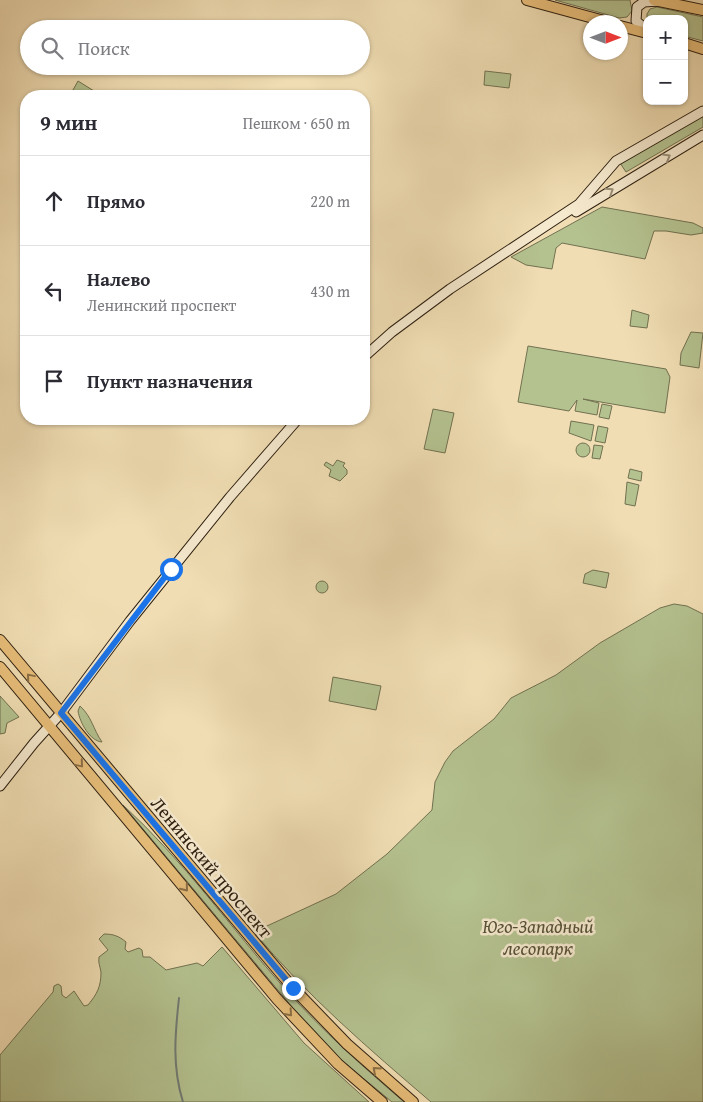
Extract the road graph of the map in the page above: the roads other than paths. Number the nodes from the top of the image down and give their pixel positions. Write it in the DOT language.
graph roads {
  1 [pos="532,1"];
  2 [pos="658,1"];
  3 [pos="703,10"];
  4 [pos="583,15"];
  5 [pos="628,27"];
  6 [pos="643,27"];
  7 [pos="643,30"];
  8 [pos="688,44"];
  9 [pos="703,49"];
  10 [pos="703,111"];
  11 [pos="703,135"];
  12 [pos="557,220"];
  13 [pos="370,352"];
  14 [pos="293,425"];
  15 [pos="0,640"];
  16 [pos="0,667"];
  17 [pos="61,713"];
  18 [pos="49,726"];
  19 [pos="0,786"];
  20 [pos="382,1102"];
  21 [pos="413,1102"];
  1 -- 4 [label="main road"];
  2 -- 3 [label="main road"];
  2 -- 6 [label="main road"];
  5 -- 7 [label="main road"];
  8 -- 9 [label="main road"];
  10 -- 12 [label="main road"];
  12 -- 11 [label="main road, one-way"];
  12 -- 13 [label="main road"];
  14 -- 17 [label="main road"];
  17 -- 15 [label="main road, Ленинский проспект, one-way"];
  16 -- 18 [label="main road, Ленинский проспект"];
  17 -- 18 [label="main road"];
  21 -- 17 [label="main road, Ленинский проспект, one-way"];
  18 -- 19 [label="main road"];
  18 -- 20 [label="main road, Ленинский проспект, one-way"];
}
